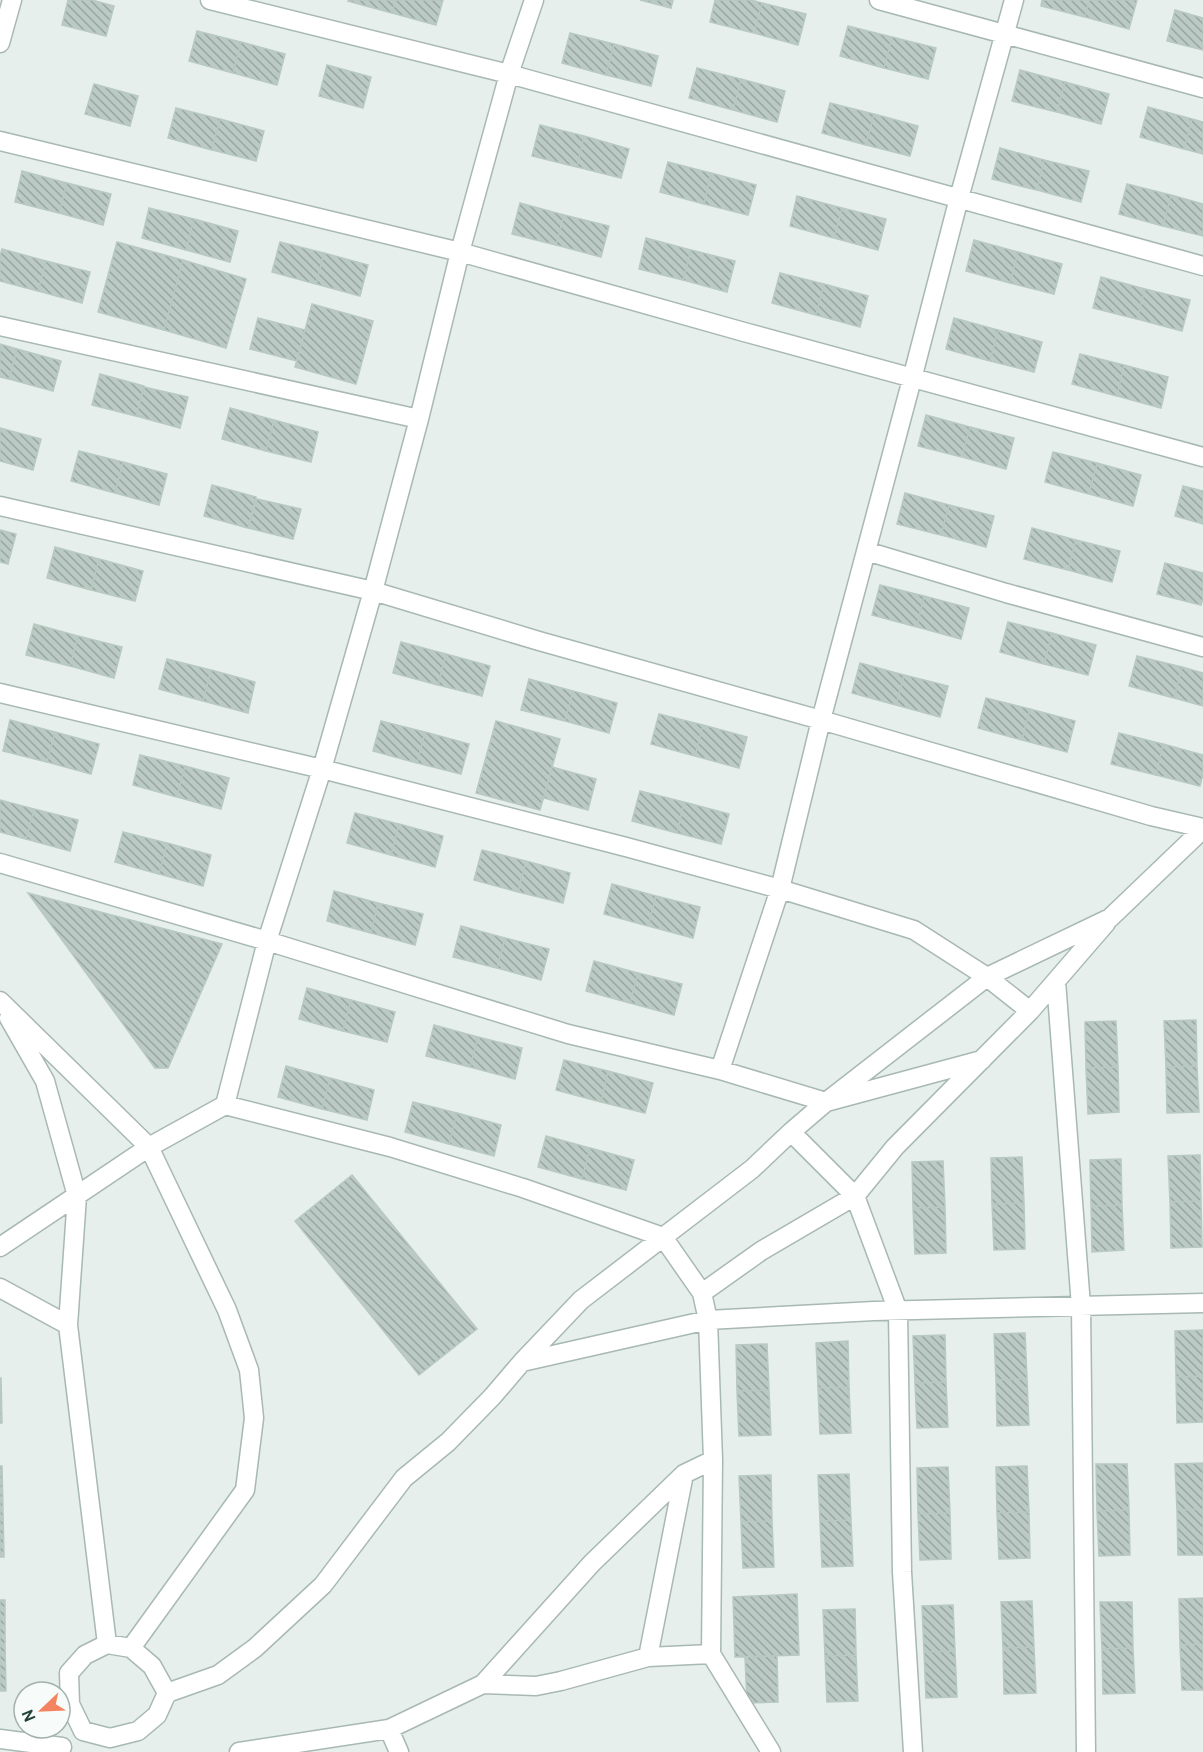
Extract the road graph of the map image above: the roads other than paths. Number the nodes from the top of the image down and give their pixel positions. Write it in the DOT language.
graph roads {
  1 [pos="12,0"];
  2 [pos="210,0"];
  3 [pos="534,0"];
  4 [pos="879,0"];
  5 [pos="1014,0"];
  6 [pos="1005,34"];
  7 [pos="0,43"];
  8 [pos="509,74"];
  9 [pos="1203,88"];
  10 [pos="0,141"];
  11 [pos="959,198"];
  12 [pos="460,252"];
  13 [pos="1203,266"];
  14 [pos="0,326"];
  15 [pos="912,379"];
  16 [pos="419,419"];
  17 [pos="1203,457"];
  18 [pos="0,506"];
  19 [pos="866,551"];
  20 [pos="373,591"];
  21 [pos="1203,646"];
  22 [pos="0,693"];
  23 [pos="821,720"];
  24 [pos="322,770"];
  25 [pos="1203,829"];
  26 [pos="0,864"];
  27 [pos="780,889"];
  28 [pos="1110,918"];
  29 [pos="267,941"];
  30 [pos="987,976"];
  31 [pos="1056,981"];
  32 [pos="0,1003"];
  33 [pos="1030,1011"];
  34 [pos="982,1060"];
  35 [pos="720,1070"];
  36 [pos="826,1102"];
  37 [pos="225,1105"];
  38 [pos="791,1132"];
  39 [pos="148,1147"];
  40 [pos="76,1196"];
  41 [pos="855,1196"];
  42 [pos="663,1237"];
  43 [pos="0,1247"];
  44 [pos="0,1287"];
  45 [pos="702,1293"];
  46 [pos="1203,1303"];
  47 [pos="1081,1306"];
  48 [pos="898,1311"];
  49 [pos="708,1320"];
  50 [pos="68,1325"];
  51 [pos="522,1362"];
  52 [pos="713,1460"];
  53 [pos="684,1474"];
  54 [pos="107,1644"];
  55 [pos="131,1648"];
  56 [pos="711,1654"];
  57 [pos="648,1657"];
  58 [pos="483,1684"];
  59 [pos="167,1693"];
  60 [pos="389,1729"];
  61 [pos="83,1731"];
  62 [pos="0,1739"];
  63 [pos="60,1749"];
  64 [pos="239,1752"];
  65 [pos="399,1752"];
  66 [pos="771,1752"];
  67 [pos="913,1752"];
  68 [pos="1086,1752"];
  1 -- 7 [label="street"];
  2 -- 8 [label="street"];
  3 -- 8 [label="street"];
  4 -- 6 [label="street"];
  5 -- 6 [label="street"];
  6 -- 9 [label="street"];
  6 -- 11 [label="street"];
  8 -- 11 [label="street"];
  8 -- 12 [label="street"];
  10 -- 12 [label="street"];
  11 -- 13 [label="street"];
  11 -- 15 [label="street"];
  12 -- 15 [label="street"];
  12 -- 16 [label="street"];
  14 -- 16 [label="street"];
  15 -- 17 [label="street"];
  15 -- 19 [label="street"];
  16 -- 20 [label="street"];
  18 -- 20 [label="street"];
  19 -- 21 [label="street"];
  19 -- 23 [label="street"];
  20 -- 23 [label="street"];
  20 -- 24 [label="street"];
  22 -- 24 [label="street"];
  23 -- 25 [label="street"];
  23 -- 27 [label="street"];
  24 -- 27 [label="street"];
  24 -- 29 [label="street"];
  25 -- 28 [label="street"];
  26 -- 29 [label="street"];
  27 -- 30 [label="street"];
  27 -- 35 [label="street"];
  28 -- 30 [label="street"];
  28 -- 31 [label="street"];
  29 -- 35 [label="street"];
  29 -- 37 [label="street"];
  30 -- 33 [label="street"];
  30 -- 36 [label="street"];
  31 -- 33 [label="street"];
  31 -- 47 [label="street"];
  32 -- 39 [label="street"];
  32 -- 40 [label="street"];
  33 -- 34 [label="street"];
  34 -- 36 [label="street"];
  34 -- 41 [label="street"];
  35 -- 36 [label="street"];
  36 -- 38 [label="street"];
  37 -- 39 [label="street"];
  37 -- 42 [label="street"];
  38 -- 41 [label="street"];
  38 -- 42 [label="street"];
  39 -- 40 [label="street"];
  39 -- 55 [label="street"];
  40 -- 43 [label="street"];
  40 -- 50 [label="street"];
  41 -- 45 [label="street"];
  41 -- 48 [label="street"];
  42 -- 45 [label="street"];
  42 -- 51 [label="street"];
  44 -- 50 [label="street"];
  45 -- 49 [label="street"];
  46 -- 47 [label="street"];
  47 -- 48 [label="street"];
  47 -- 68 [label="street"];
  48 -- 49 [label="street"];
  48 -- 67 [label="street"];
  49 -- 51 [label="street"];
  49 -- 52 [label="street"];
  50 -- 54 [label="street"];
  51 -- 59 [label="street"];
  52 -- 53 [label="street"];
  52 -- 56 [label="street"];
  53 -- 57 [label="street"];
  53 -- 58 [label="street"];
  54 -- 55 [label="street"];
  54 -- 61 [label="street"];
  55 -- 59 [label="street"];
  56 -- 57 [label="street"];
  56 -- 66 [label="street"];
  57 -- 58 [label="street"];
  58 -- 60 [label="street"];
  59 -- 61 [label="street"];
  60 -- 64 [label="street"];
  60 -- 65 [label="street"];
  61 -- 63 [label="street"];
  62 -- 63 [label="street"];
}
